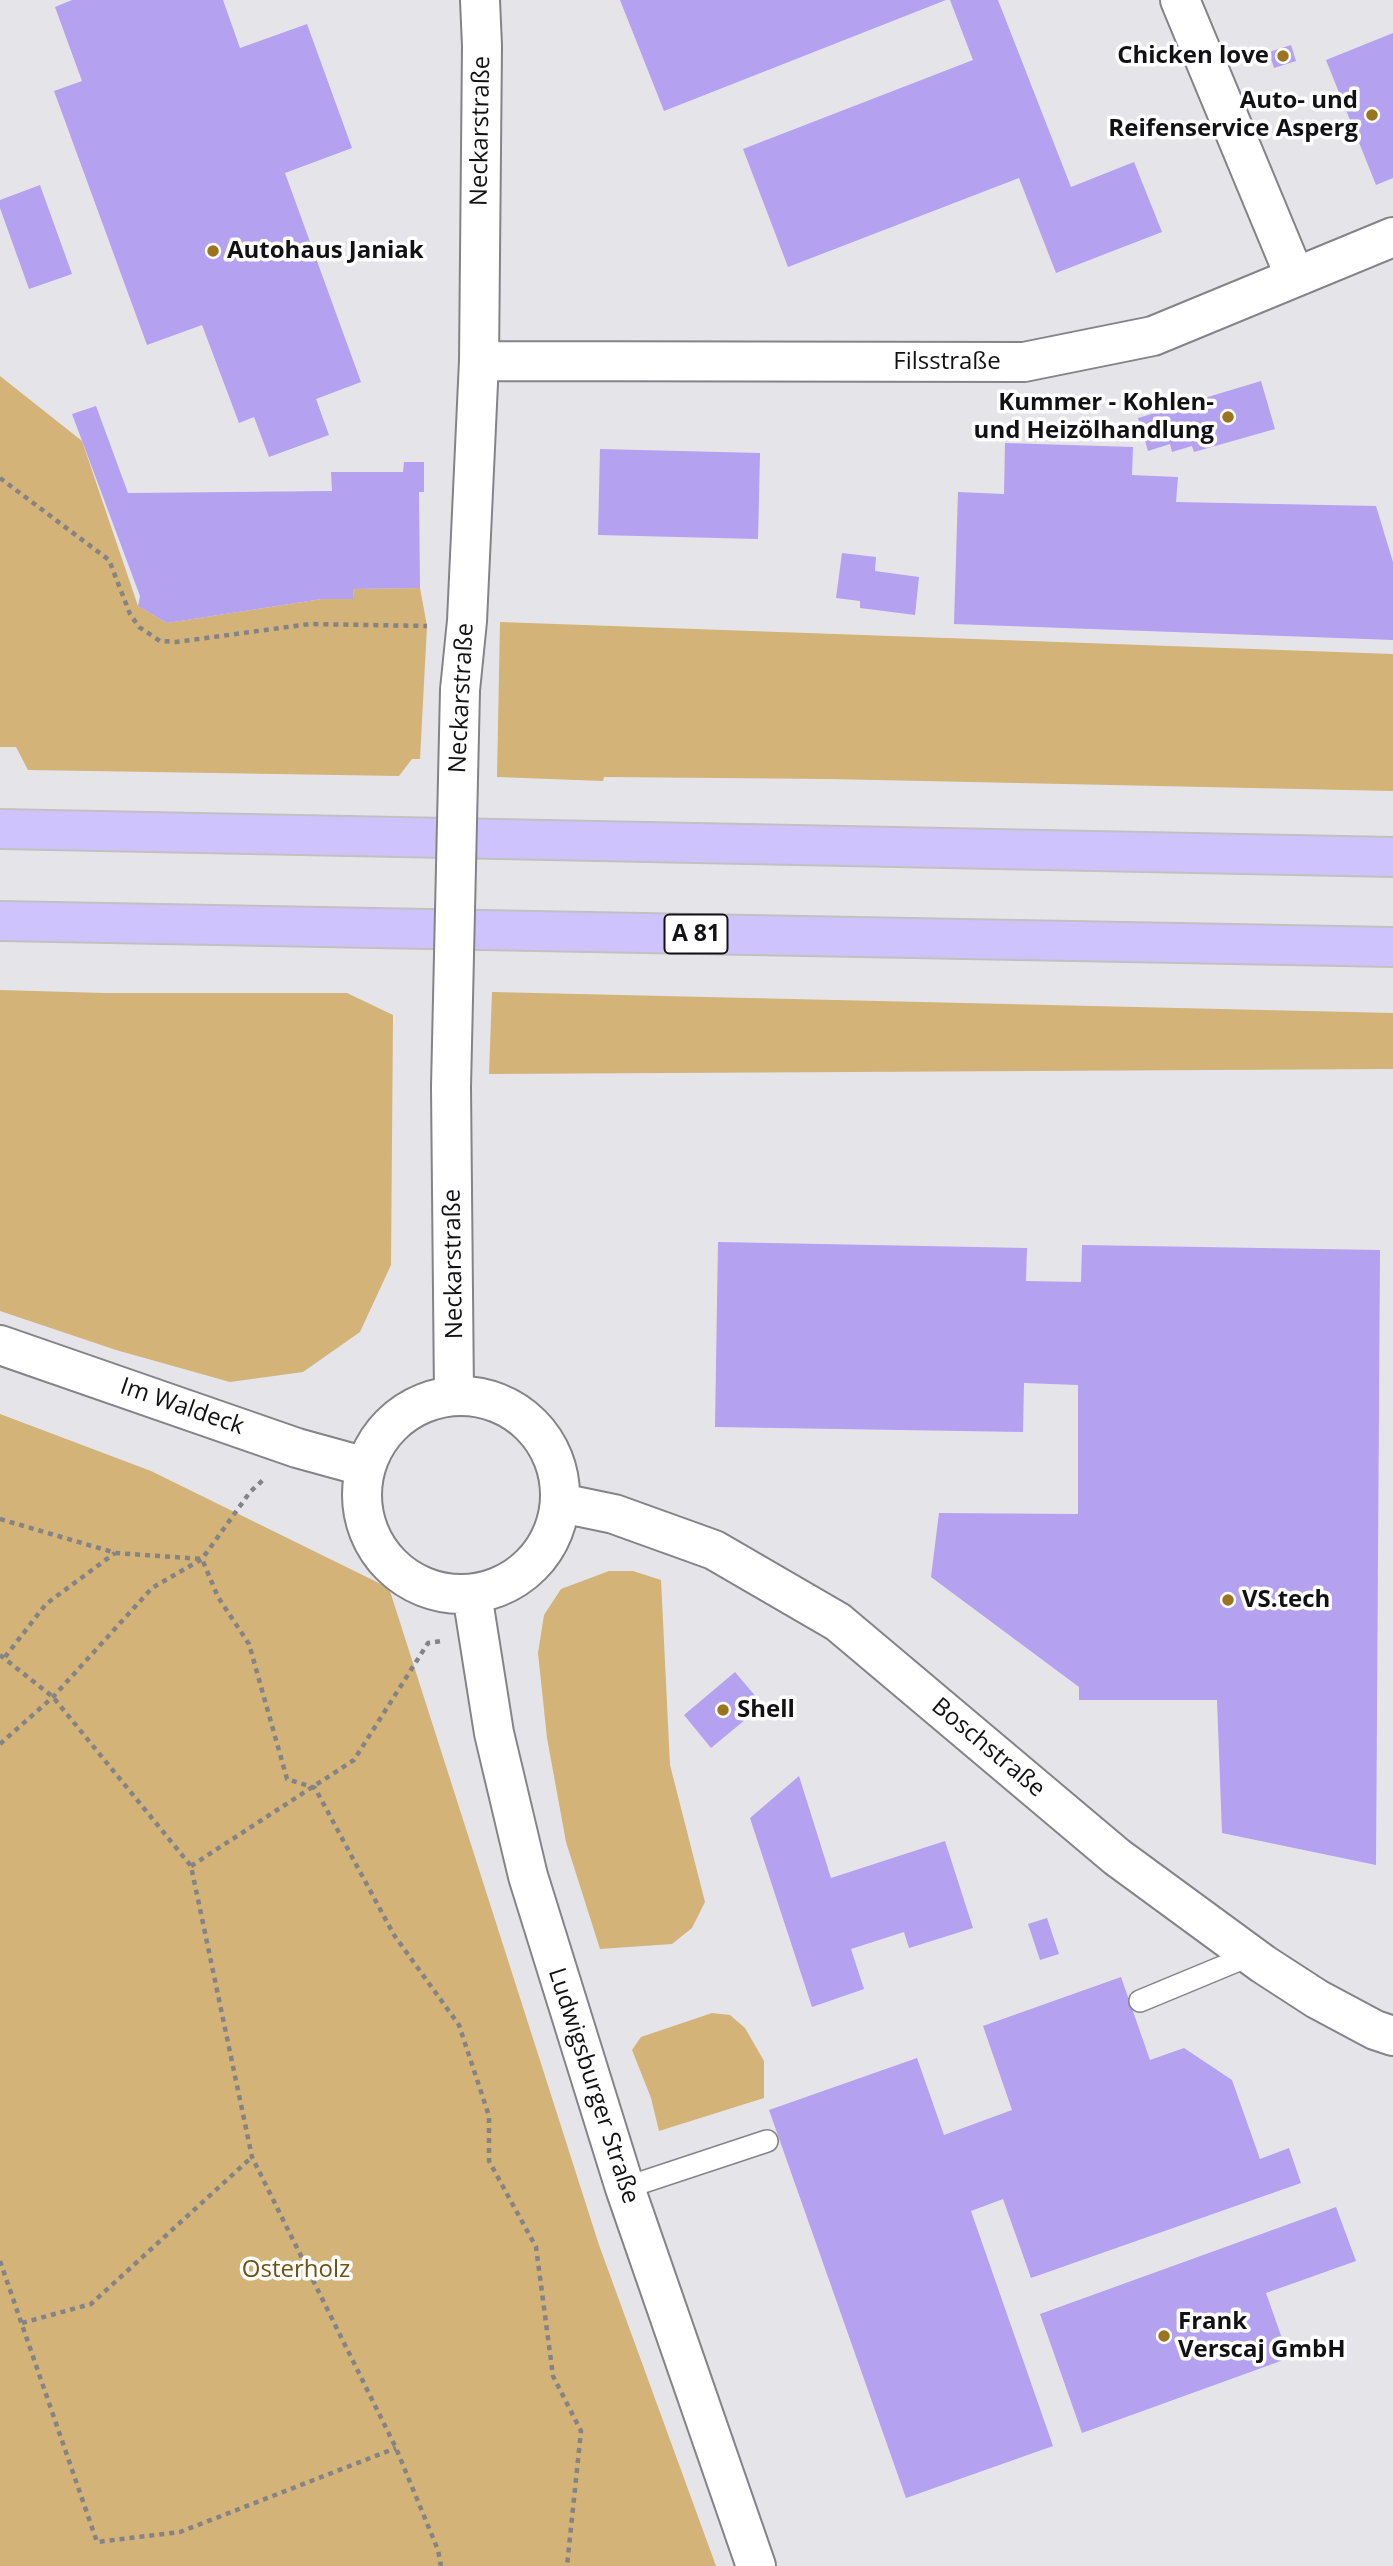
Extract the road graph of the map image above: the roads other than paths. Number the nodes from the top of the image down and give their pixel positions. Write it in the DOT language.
graph roads {
  1 [pos="480,0"];
  2 [pos="1180,0"];
  3 [pos="1393,237"];
  4 [pos="1295,277"];
  5 [pos="479,361"];
  6 [pos="0,829"];
  7 [pos="1393,857"];
  8 [pos="0,921"];
  9 [pos="1393,947"];
  10 [pos="0,1345"];
  11 [pos="454,1395"];
  12 [pos="366,1467"];
  13 [pos="561,1503"];
  14 [pos="472,1594"];
  15 [pos="1251,1955"];
  16 [pos="1140,2001"];
  17 [pos="1393,2036"];
  18 [pos="767,2141"];
  19 [pos="625,2188"];
  20 [pos="756,2566"];
  1 -- 5 [label="street, Neckarstraße"];
  2 -- 4 [label="street"];
  3 -- 4 [label="street, Filsstraße"];
  4 -- 5 [label="street, Filsstraße"];
  5 -- 11 [label="street, Neckarstraße, bridge"];
  6 -- 7 [label="highway"];
  8 -- 9 [label="highway, A 81"];
  10 -- 12 [label="street, Im Waldeck"];
  11 -- 12 [label="street"];
  11 -- 13 [label="street"];
  12 -- 14 [label="street"];
  13 -- 14 [label="street"];
  13 -- 15 [label="street, Boschstraße"];
  14 -- 19 [label="street, Ludwigsburger Straße"];
  15 -- 16 [label="lane"];
  15 -- 17 [label="street, Boschstraße"];
  18 -- 19 [label="lane"];
  19 -- 20 [label="street, Ludwigsburger Straße"];
}
